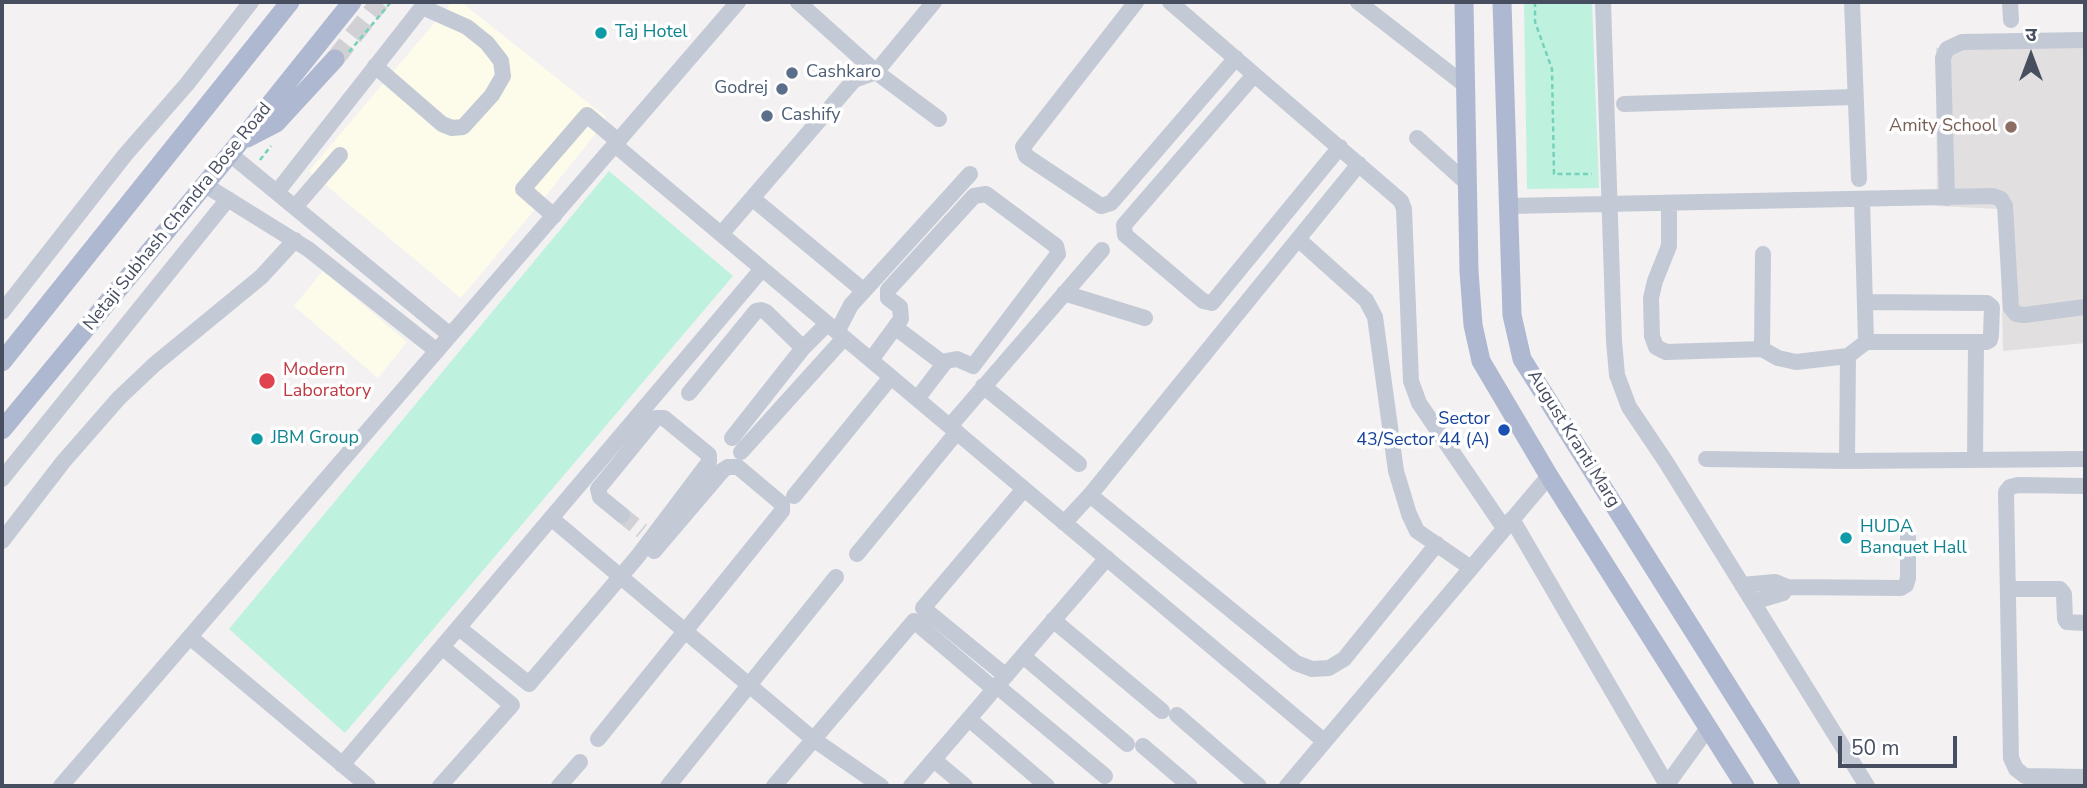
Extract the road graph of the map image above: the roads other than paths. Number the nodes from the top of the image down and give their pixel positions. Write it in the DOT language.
graph roads {
  1 [pos="251,2"];
  2 [pos="290,2"];
  3 [pos="352,2"];
  4 [pos="738,2"];
  5 [pos="799,2"];
  6 [pos="934,2"];
  7 [pos="1136,2"];
  8 [pos="1170,2"];
  9 [pos="1358,2"];
  10 [pos="1464,2"];
  11 [pos="1502,2"];
  12 [pos="1603,2"];
  13 [pos="1852,2"];
  14 [pos="2010,2"];
  15 [pos="424,5"];
  16 [pos="2011,20"];
  17 [pos="2085,40"];
  18 [pos="1236,58"];
  19 [pos="335,59"];
  20 [pos="376,66"];
  21 [pos="876,72"];
  22 [pos="1254,75"];
  23 [pos="1465,85"];
  24 [pos="1855,97"];
  25 [pos="1624,104"];
  26 [pos="939,119"];
  27 [pos="1417,138"];
  28 [pos="616,143"];
  29 [pos="1340,147"];
  30 [pos="235,148"];
  31 [pos="340,155"];
  32 [pos="1359,164"];
  33 [pos="970,174"];
  34 [pos="1859,179"];
  35 [pos="1468,184"];
  36 [pos="205,185"];
  37 [pos="277,192"];
  38 [pos="752,198"];
  39 [pos="1947,198"];
  40 [pos="228,199"];
  41 [pos="1862,200"];
  42 [pos="1669,203"];
  43 [pos="1610,204"];
  44 [pos="1508,206"];
  45 [pos="295,207"];
  46 [pos="554,216"];
  47 [pos="722,233"];
  48 [pos="1298,239"];
  49 [pos="295,240"];
  50 [pos="1102,250"];
  51 [pos="1763,254"];
  52 [pos="762,269"];
  53 [pos="864,291"];
  54 [pos="1064,293"];
  55 [pos="1866,302"];
  56 [pos="2085,307"];
  57 [pos="2,312"];
  58 [pos="1145,318"];
  59 [pos="896,328"];
  60 [pos="836,331"];
  61 [pos="450,335"];
  62 [pos="1866,342"];
  63 [pos="1976,342"];
  64 [pos="803,348"];
  65 [pos="1762,349"];
  66 [pos="437,351"];
  67 [pos="1848,356"];
  68 [pos="871,360"];
  69 [pos="2,362"];
  70 [pos="944,363"];
  71 [pos="677,370"];
  72 [pos="891,377"];
  73 [pos="984,386"];
  74 [pos="917,399"];
  75 [pos="953,429"];
  76 [pos="2,430"];
  77 [pos="1706,459"];
  78 [pos="2085,459"];
  79 [pos="1975,460"];
  80 [pos="1847,461"];
  81 [pos="1079,464"];
  82 [pos="1549,476"];
  83 [pos="2,479"];
  84 [pos="2085,486"];
  85 [pos="1024,489"];
  86 [pos="1090,495"];
  87 [pos="794,496"];
  88 [pos="622,515"];
  89 [pos="551,518"];
  90 [pos="1065,523"];
  91 [pos="1508,523"];
  92 [pos="1908,537"];
  93 [pos="2,541"];
  94 [pos="1437,544"];
  95 [pos="857,554"];
  96 [pos="1107,558"];
  97 [pos="1471,568"];
  98 [pos="836,577"];
  99 [pos="624,580"];
  100 [pos="1742,585"];
  101 [pos="1787,587"];
  102 [pos="2008,589"];
  103 [pos="1753,602"];
  104 [pos="1054,620"];
  105 [pos="2085,623"];
  106 [pos="458,628"];
  107 [pos="684,630"];
  108 [pos="190,637"];
  109 [pos="442,647"];
  110 [pos="1023,656"];
  111 [pos="999,684"];
  112 [pos="750,685"];
  113 [pos="969,719"];
  114 [pos="1708,728"];
  115 [pos="598,739"];
  116 [pos="813,739"];
  117 [pos="1324,741"];
  118 [pos="933,760"];
  119 [pos="580,762"];
  120 [pos="342,765"];
  121 [pos="1105,776"];
  122 [pos="2085,777"];
  123 [pos="61,786"];
  124 [pos="368,786"];
  125 [pos="440,786"];
  126 [pos="559,786"];
  127 [pos="668,786"];
  128 [pos="774,786"];
  129 [pos="881,786"];
  130 [pos="911,786"];
  131 [pos="965,786"];
  132 [pos="1047,786"];
  133 [pos="1190,786"];
  134 [pos="1259,786"];
  135 [pos="1287,786"];
  136 [pos="1666,786"];
  137 [pos="1745,786"];
  138 [pos="1791,786"];
  139 [pos="1867,786"];
  1 -- 57 [label="street"];
  2 -- 69 [label="main road"];
  3 -- 30 [label="main road, Netaji Subhash Chandra Bose Road"];
  4 -- 28 [label="street"];
  5 -- 21 [label="street"];
  6 -- 21 [label="street"];
  7 -- 18 [label="street"];
  8 -- 18 [label="street"];
  9 -- 23 [label="street"];
  10 -- 23 [label="main road"];
  11 -- 44 [label="main road, August Kranti Marg"];
  12 -- 43 [label="street"];
  13 -- 24 [label="street"];
  14 -- 16 [label="street"];
  15 -- 20 [label="street"];
  15 -- 20 [label="street"];
  17 -- 39 [label="street"];
  18 -- 22 [label="street"];
  19 -- 30 [label="main road"];
  20 -- 37 [label="street"];
  21 -- 26 [label="street"];
  21 -- 38 [label="street"];
  22 -- 29 [label="street"];
  22 -- 29 [label="street"];
  23 -- 35 [label="main road"];
  24 -- 25 [label="street"];
  24 -- 34 [label="street"];
  27 -- 35 [label="street"];
  28 -- 46 [label="street"];
  28 -- 46 [label="street"];
  28 -- 47 [label="street"];
  29 -- 32 [label="street"];
  30 -- 36 [label="main road, Netaji Subhash Chandra Bose Road"];
  30 -- 37 [label="street"];
  31 -- 45 [label="street"];
  32 -- 48 [label="street"];
  32 -- 91 [label="street"];
  33 -- 53 [label="street"];
  35 -- 82 [label="main road"];
  36 -- 40 [label="street"];
  36 -- 76 [label="main road, Netaji Subhash Chandra Bose Road"];
  37 -- 45 [label="street"];
  38 -- 47 [label="street"];
  38 -- 53 [label="street"];
  39 -- 41 [label="street"];
  39 -- 56 [label="street"];
  40 -- 49 [label="street"];
  40 -- 83 [label="street"];
  41 -- 42 [label="street"];
  41 -- 55 [label="street"];
  42 -- 43 [label="street"];
  42 -- 65 [label="street"];
  43 -- 44 [label="street"];
  43 -- 100 [label="street"];
  44 -- 138 [label="main road, August Kranti Marg"];
  45 -- 61 [label="street"];
  46 -- 61 [label="street"];
  47 -- 52 [label="street"];
  48 -- 86 [label="street"];
  48 -- 94 [label="street"];
  49 -- 66 [label="street"];
  49 -- 93 [label="street"];
  50 -- 54 [label="street"];
  51 -- 65 [label="street"];
  52 -- 60 [label="street"];
  52 -- 71 [label="street"];
  53 -- 60 [label="street"];
  54 -- 58 [label="street"];
  54 -- 73 [label="street"];
  55 -- 62 [label="street"];
  55 -- 63 [label="street"];
  59 -- 68 [label="street"];
  59 -- 70 [label="street"];
  59 -- 70 [label="street"];
  60 -- 64 [label="street"];
  60 -- 64 [label="street"];
  60 -- 68 [label="street"];
  61 -- 66 [label="street"];
  62 -- 63 [label="street"];
  62 -- 67 [label="street"];
  63 -- 79 [label="street"];
  64 -- 71 [label="street"];
  65 -- 67 [label="street"];
  66 -- 108 [label="street"];
  67 -- 80 [label="street"];
  68 -- 72 [label="street"];
  70 -- 74 [label="street"];
  71 -- 89 [label="street"];
  72 -- 74 [label="street"];
  72 -- 87 [label="street"];
  73 -- 75 [label="street"];
  73 -- 81 [label="street"];
  74 -- 75 [label="street"];
  75 -- 85 [label="street"];
  75 -- 95 [label="street"];
  77 -- 80 [label="street"];
  78 -- 79 [label="street"];
  79 -- 80 [label="street"];
  82 -- 91 [label="street"];
  82 -- 114 [label="main road"];
  84 -- 102 [label="street"];
  85 -- 90 [label="street"];
  85 -- 111 [label="street"];
  86 -- 90 [label="street"];
  86 -- 94 [label="street"];
  88 -- 99 [label="street"];
  89 -- 99 [label="street"];
  89 -- 106 [label="street"];
  90 -- 96 [label="street"];
  91 -- 97 [label="street"];
  91 -- 136 [label="street"];
  92 -- 101 [label="street"];
  94 -- 97 [label="street"];
  96 -- 104 [label="street"];
  96 -- 117 [label="street"];
  97 -- 117 [label="street"];
  98 -- 112 [label="street"];
  99 -- 106 [label="street"];
  99 -- 107 [label="street"];
  99 -- 107 [label="street"];
  100 -- 101 [label="street"];
  100 -- 103 [label="street"];
  101 -- 103 [label="street"];
  102 -- 105 [label="street"];
  102 -- 122 [label="street"];
  103 -- 139 [label="street"];
  104 -- 110 [label="street"];
  104 -- 134 [label="street"];
  106 -- 109 [label="street"];
  107 -- 112 [label="street"];
  107 -- 115 [label="street"];
  108 -- 120 [label="street"];
  108 -- 123 [label="street"];
  109 -- 120 [label="street"];
  109 -- 125 [label="street"];
  110 -- 111 [label="street"];
  110 -- 133 [label="street"];
  111 -- 113 [label="street"];
  111 -- 116 [label="street"];
  111 -- 121 [label="street"];
  112 -- 116 [label="street"];
  112 -- 127 [label="street"];
  113 -- 118 [label="street"];
  113 -- 132 [label="street"];
  114 -- 136 [label="street"];
  114 -- 137 [label="main road"];
  116 -- 128 [label="street"];
  116 -- 129 [label="street"];
  117 -- 135 [label="street"];
  118 -- 130 [label="street"];
  118 -- 131 [label="street"];
  119 -- 126 [label="street"];
  120 -- 124 [label="street"];
}
